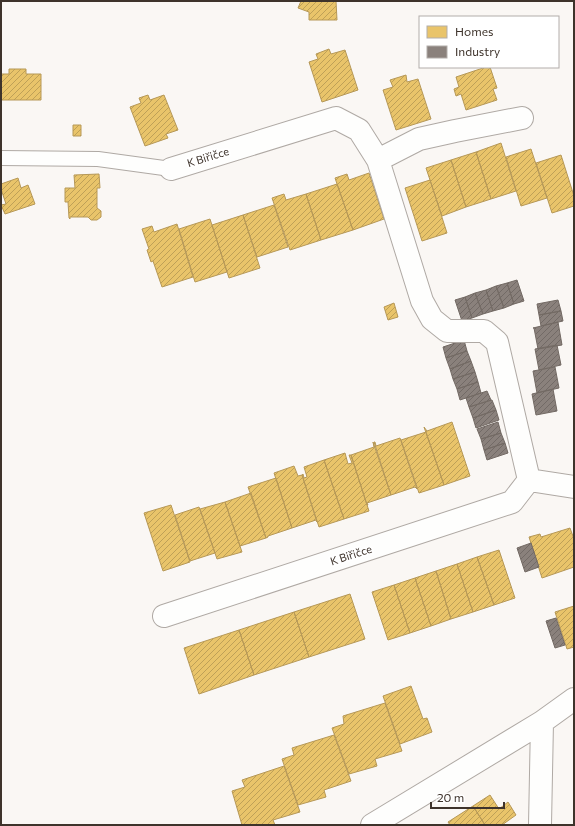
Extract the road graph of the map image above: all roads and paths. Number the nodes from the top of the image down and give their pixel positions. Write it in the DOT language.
graph roads {
  1 [pos="522,118"];
  2 [pos="8,158"];
  3 [pos="378,160"];
  4 [pos="170,169"];
  5 [pos="529,480"];
  6 [pos="574,487"];
  7 [pos="164,616"];
  8 [pos="574,699"];
  9 [pos="542,722"];
  10 [pos="372,825"];
  11 [pos="540,825"];
  1 -- 3 [label="street"];
  2 -- 4 [label="lane, K Biřičce"];
  3 -- 4 [label="street, K Biřičce"];
  3 -- 5 [label="street, K Biřičce"];
  5 -- 6 [label="street"];
  5 -- 7 [label="street, K Biřičce"];
  8 -- 9 [label="street"];
  9 -- 10 [label="street"];
  9 -- 11 [label="street"];
}
